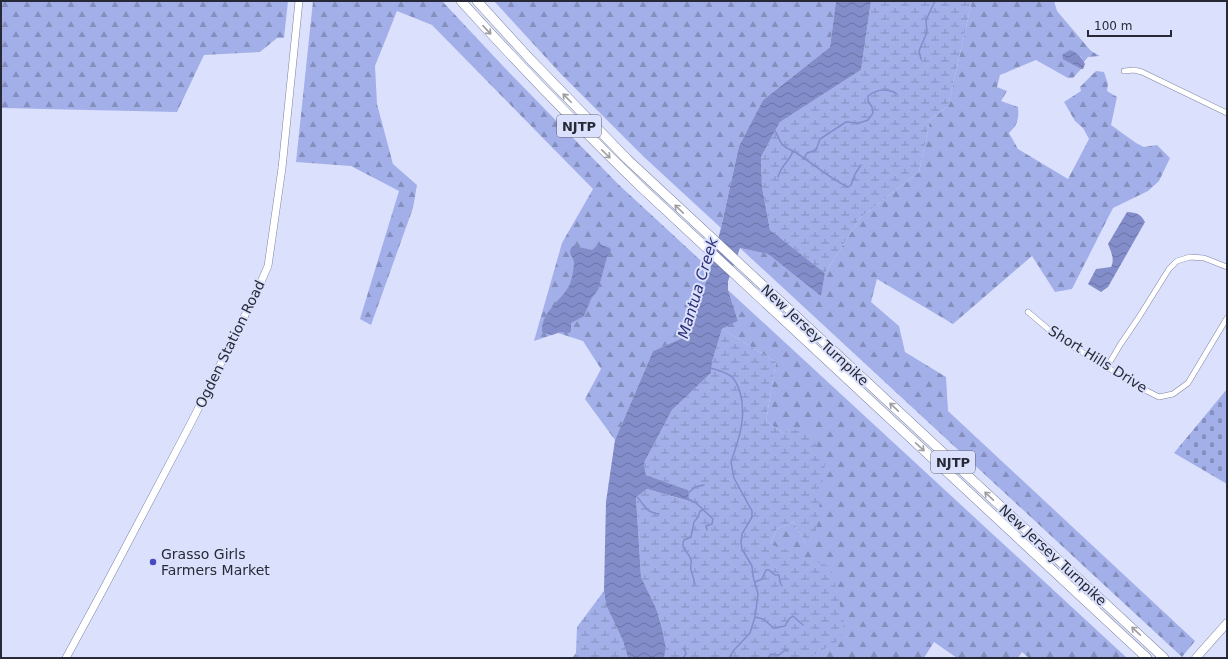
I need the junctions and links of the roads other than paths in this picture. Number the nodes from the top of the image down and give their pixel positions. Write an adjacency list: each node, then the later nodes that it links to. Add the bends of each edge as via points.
1 (298, 1): 11 (street, Ogden Station Road, via 283,161 268,266 192,421)
2 (461, 1): 12 (highway, New Jersey Turnpike / NJTP, one-way to 12, via 590,138)
3 (476, 1): 13 (highway, New Jersey Turnpike / NJTP, one-way to 3, via 627,159)
4 (1124, 71): 5 (street, via 1142,72)
5 (1227, 113)
6 (1227, 267): 9 (street, via 1204,258 1190,257 1177,261 1169,269)
7 (1028, 312): 9 (street, Short Hills Drive, via 1060,339)
8 (1227, 318): 9 (street, Short Hills Drive, via 1188,383 1173,394 1159,397)
9 (1107, 367)
10 (1227, 623): 14 (main road)
11 (66, 658)
12 (1147, 658)
13 (1164, 658)
14 (1196, 658)

